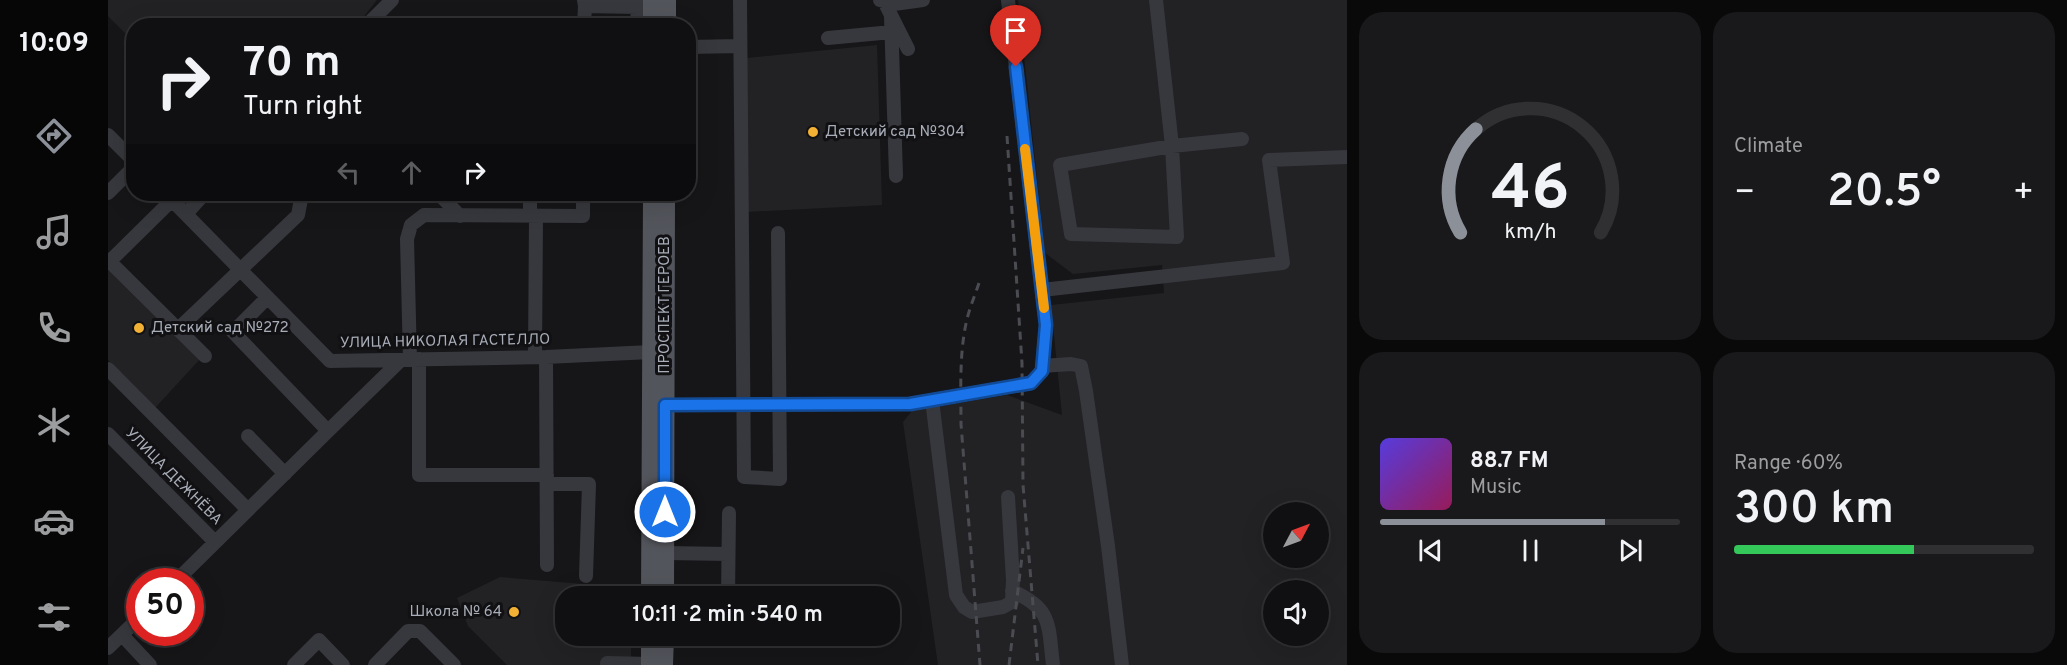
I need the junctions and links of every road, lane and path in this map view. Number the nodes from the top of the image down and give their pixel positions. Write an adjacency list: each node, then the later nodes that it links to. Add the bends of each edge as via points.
1 (393, 0): 10 (street)
2 (740, 0): 15 (street)
3 (923, 0): 6 (street)
4 (1008, 0): 41 (street)
5 (1156, 0): 20 (street)
6 (882, 1): 9 (street)
7 (584, 3): 8 (street)
8 (652, 3): 11 (street); 12 (main road)
9 (891, 16): 13 (street); 17 (street)
10 (374, 18)
11 (642, 18)
12 (662, 18)
13 (892, 32): 14 (street); 24 (street)
14 (828, 38)
15 (740, 46): 16 (street); 52 (street)
16 (696, 47)
17 (908, 49)
18 (108, 135): 21 (street)
19 (1242, 139): 20 (street)
20 (1172, 146): 20 (street, via 1060,165 1071,234 1177,237)
21 (126, 153)
22 (1347, 157): 41 (street, via 1269,160 1283,263)
23 (126, 175): 25 (street)
24 (896, 176)
25 (108, 193)
26 (165, 201): 39 (street)
27 (173, 201): 35 (street, УЛИЦА НИКОЛАЯ ГАСТЕЛЛО)
28 (198, 201): 35 (street)
29 (301, 201): 40 (street, via 298,215)
30 (446, 201): 36 (street)
31 (531, 201): 37 (street)
32 (583, 201): 37 (street, via 583,216)
33 (652, 201): 44 (main road, ПРОСПЕКТ ГЕРОЕВ)
34 (666, 201): 51 (main road, ПРОСПЕКТ ГЕРОЕВ)
35 (186, 214): 40 (street, УЛИЦА НИКОЛАЯ ГАСТЕЛЛО)
36 (460, 216): 37 (street); 47 (street, via 424,215 411,225 406,240)
37 (533, 216): 46 (street)
38 (778, 232): 53 (street)
39 (109, 260): 43 (street)
40 (240, 270): 42 (street, УЛИЦА НИКОЛАЯ ГАСТЕЛЛО); 43 (street)
41 (1042, 290): 48 (street, via 1046,325)
42 (267, 298): 47 (street, УЛИЦА НИКОЛАЯ ГАСТЕЛЛО, via 330,361); 54 (street, via 233,332)
43 (178, 329): 45 (street)
44 (651, 352): 46 (street, УЛИЦА НИКОЛАЯ ГАСТЕЛЛО); 51 (main road, ПРОСПЕКТ ГЕРОЕВ)
45 (205, 356)
46 (540, 357): 47 (street, УЛИЦА НИКОЛАЯ ГАСТЕЛЛО); 58 (street)
47 (410, 360): 54 (street); 58 (street, via 419,475)
48 (1042, 366): 50 (street, via 1031,383); 86 (street, via 1081,366)
49 (108, 369): 60 (street)
50 (932, 400): 53 (street, via 910,404); 71 (street, via 957,595 964,607 976,612 1003,607 1011,602)
51 (658, 405): 52 (street); 63 (main road, ПРОСПЕКТ ГЕРОЕВ); 68 (main road, ПРОСПЕКТ ГЕРОЕВ)
52 (744, 405): 53 (street); 53 (street, via 744,477 780,479)
53 (780, 405)
54 (328, 431): 57 (street)
55 (108, 434): 62 (street, УЛИЦА ДЕЖНЁВА)
56 (248, 436): 57 (street)
57 (285, 474): 60 (street)
58 (547, 480): 65 (street); 67 (street, via 589,484)
59 (1008, 497): 71 (street)
60 (248, 510): 62 (street)
61 (729, 513): 64 (street)
62 (215, 542): 66 (street)
63 (665, 553): 64 (street); 69 (main road, ПРОСПЕКТ ГЕРОЕВ)
64 (728, 554): 70 (street)
65 (547, 565)
66 (189, 568)
67 (586, 576)
68 (650, 586)
69 (665, 586)
70 (728, 586)
71 (1012, 591): 85 (street, via 1044,612)
72 (126, 631): 73 (street)
73 (122, 635): 76 (street); 78 (street)
74 (650, 646): 83 (main road)
75 (665, 646): 84 (main road)
76 (108, 648)
77 (607, 663): 83 (street)
78 (150, 665)
79 (294, 665): 80 (street, via 319,640)
80 (344, 665)
81 (375, 665): 82 (street, via 408,631 420,631)
82 (454, 665)
83 (650, 665)
84 (664, 665)
85 (1053, 665)
86 (1122, 665)

